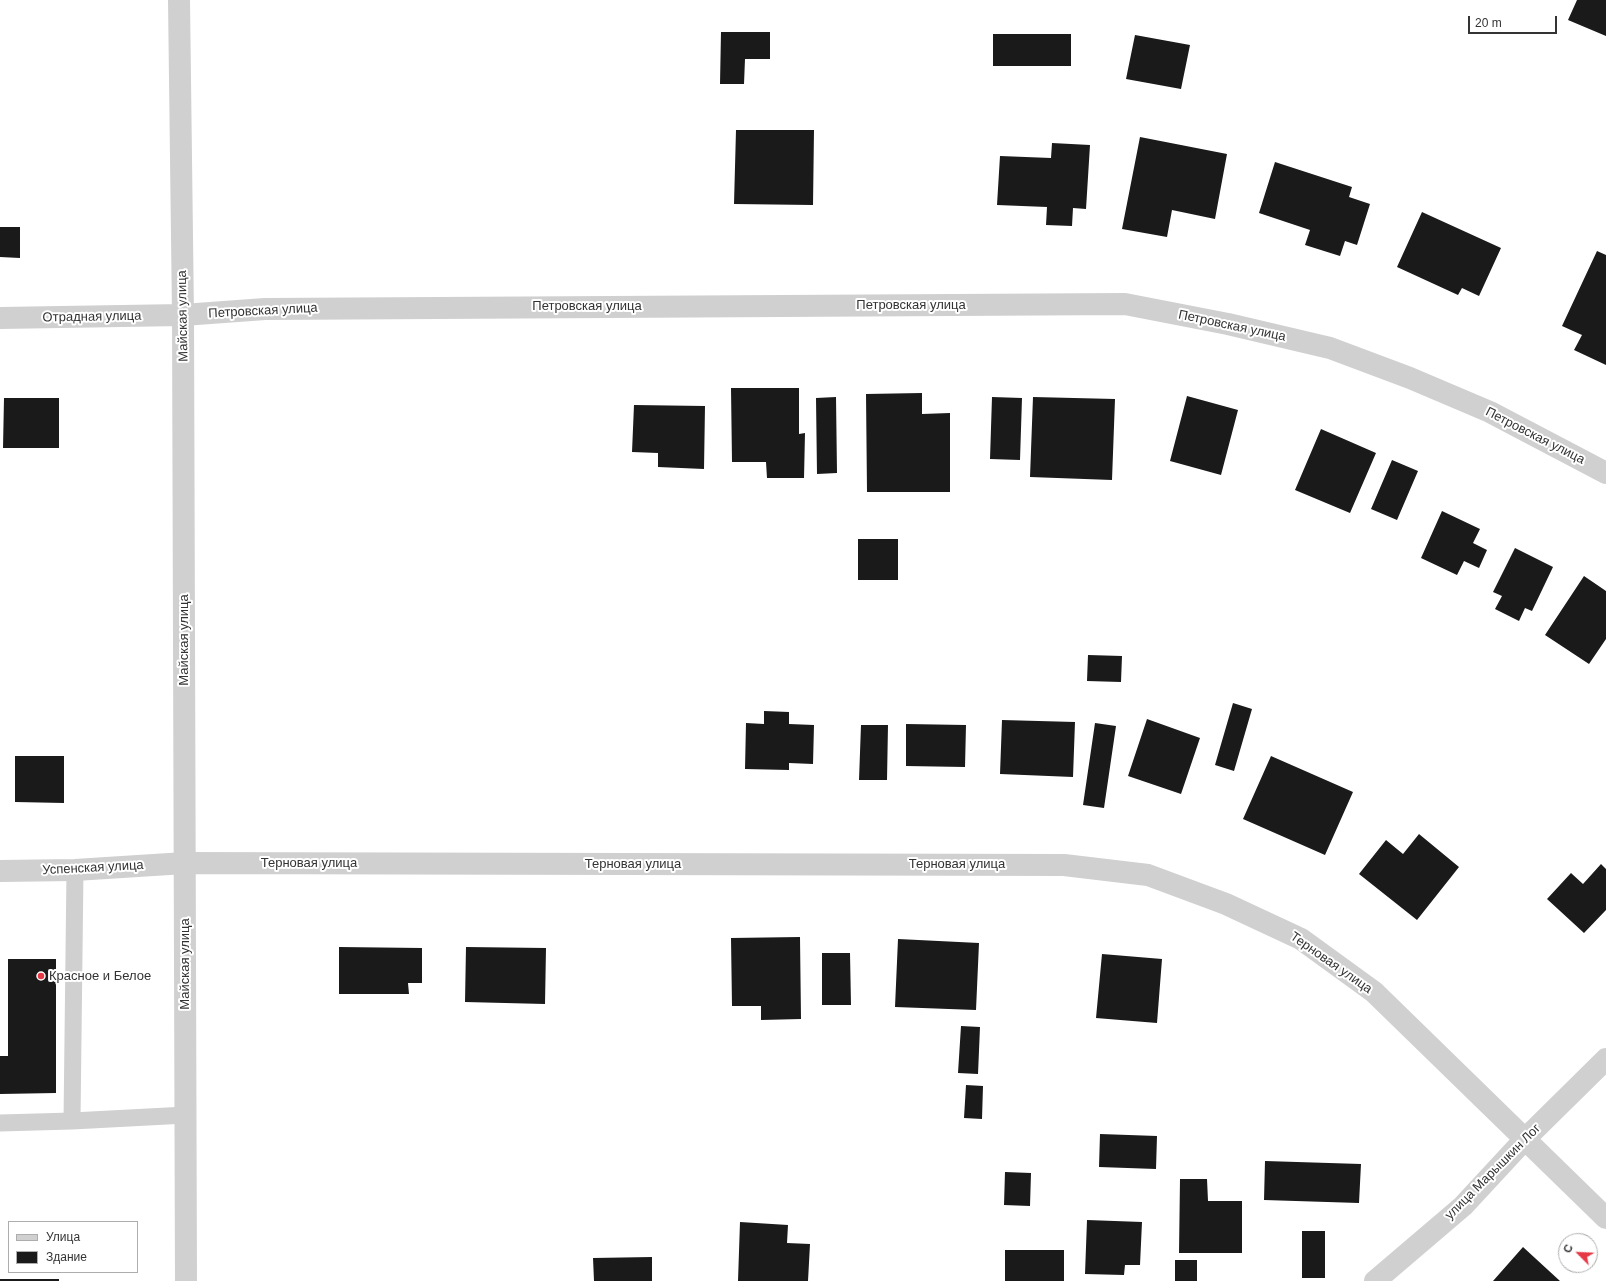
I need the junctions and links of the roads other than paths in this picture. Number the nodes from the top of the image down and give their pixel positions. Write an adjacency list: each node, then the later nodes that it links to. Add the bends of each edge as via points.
1 (179, 0): 2 (street, Майская улица)
2 (183, 315): 3 (street, Отрадная улица); 4 (street, Петровская улица, via 273,309 1125,304 1228,324 1330,348 1490,412); 5 (street, Майская улица)
3 (0, 318)
4 (1606, 473)
5 (185, 863): 7 (street, Успенская улица); 9 (street, Майская улица); 12 (street, Терновая улица, via 1064,864 1148,875 1226,904 1301,938 1374,992)
6 (0, 870): 7 (street, Успенская улица)
7 (75, 870): 10 (lane)
8 (1606, 1059): 12 (street, улица Марышкин Лог)
9 (186, 1115): 10 (lane); 14 (street, Майская улица)
10 (72, 1121): 11 (lane)
11 (0, 1123)
12 (1526, 1138): 13 (street, Терновая улица); 15 (street, улица Марышкин Лог, via 1463,1206)
13 (1606, 1218)
14 (186, 1281)
15 (1375, 1281)

